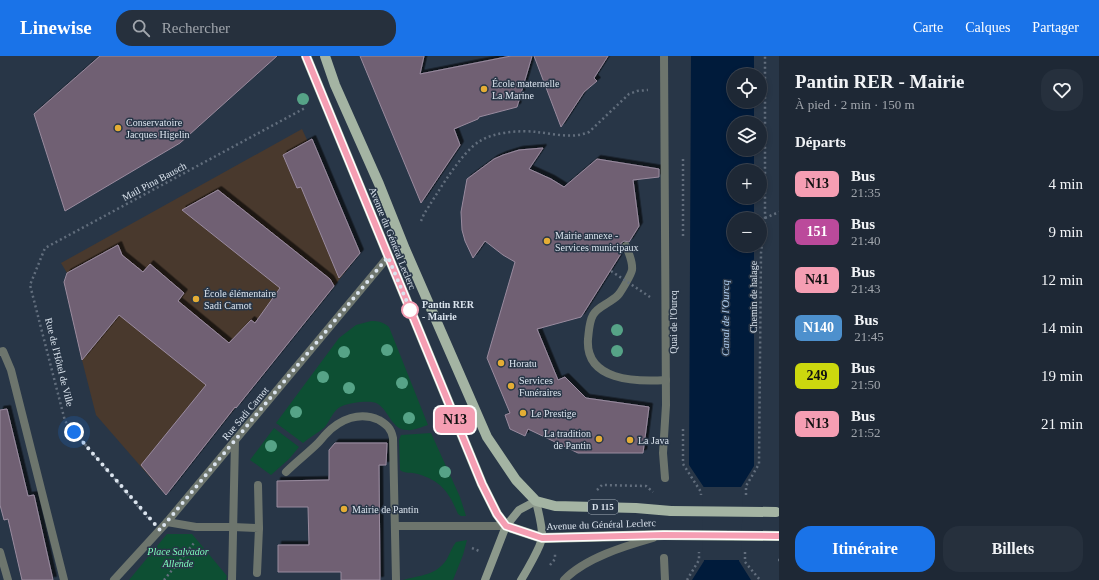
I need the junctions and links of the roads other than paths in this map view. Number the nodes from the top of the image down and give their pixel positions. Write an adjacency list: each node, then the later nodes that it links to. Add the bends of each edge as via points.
1 (306, 56): 5 (main road, Avenue du Général Leclerc)
2 (325, 56): 12 (main road, Avenue du Général Leclerc, via 335,85 487,437 516,480)
3 (664, 56): 7 (street, Quai de l'Ourcq)
4 (626, 246): 7 (street, via 632,270 618,295 598,308 593,315 589,326 589,354 600,370 619,378)
5 (388, 257): 8 (street, Rue Sadi Carnot); 16 (main road, Avenue du Général Leclerc, via 482,484)
6 (0, 352): 26 (street, via 3,351 10,370)
7 (666, 380): 10 (street, Quai de l'Ourcq)
8 (235, 440): 14 (street, Rue Sadi Carnot); 17 (street)
9 (286, 472): 15 (street, via 339,423 360,415 380,421 389,426 393,438)
10 (665, 478)
11 (258, 486): 18 (street)
12 (536, 501): 13 (main road, Avenue du Général Leclerc / D 115, bridge, via 555,506); 16 (main road, via 519,510); 21 (main road)
13 (778, 512)
14 (166, 522): 17 (street, via 196,527); 27 (street, Rue Sadi Carnot)
15 (395, 526): 16 (street); 29 (street)
16 (506, 526): 21 (main road, Avenue du Général Leclerc); 30 (main road)
17 (233, 527): 18 (street); 28 (street)
18 (259, 528): 24 (street)
19 (664, 535): 20 (main road, Avenue du Général Leclerc, bridge); 21 (main road, Avenue du Général Leclerc); 32 (street, via 598,558)
20 (778, 536)
21 (542, 538): 31 (main road)
22 (0, 552): 25 (street)
23 (664, 558): 33 (street)
24 (257, 573)
25 (8, 580)
26 (64, 580)
27 (114, 580)
28 (232, 580)
29 (396, 580)
30 (485, 580)
31 (521, 580)
32 (564, 580)
33 (665, 580)

